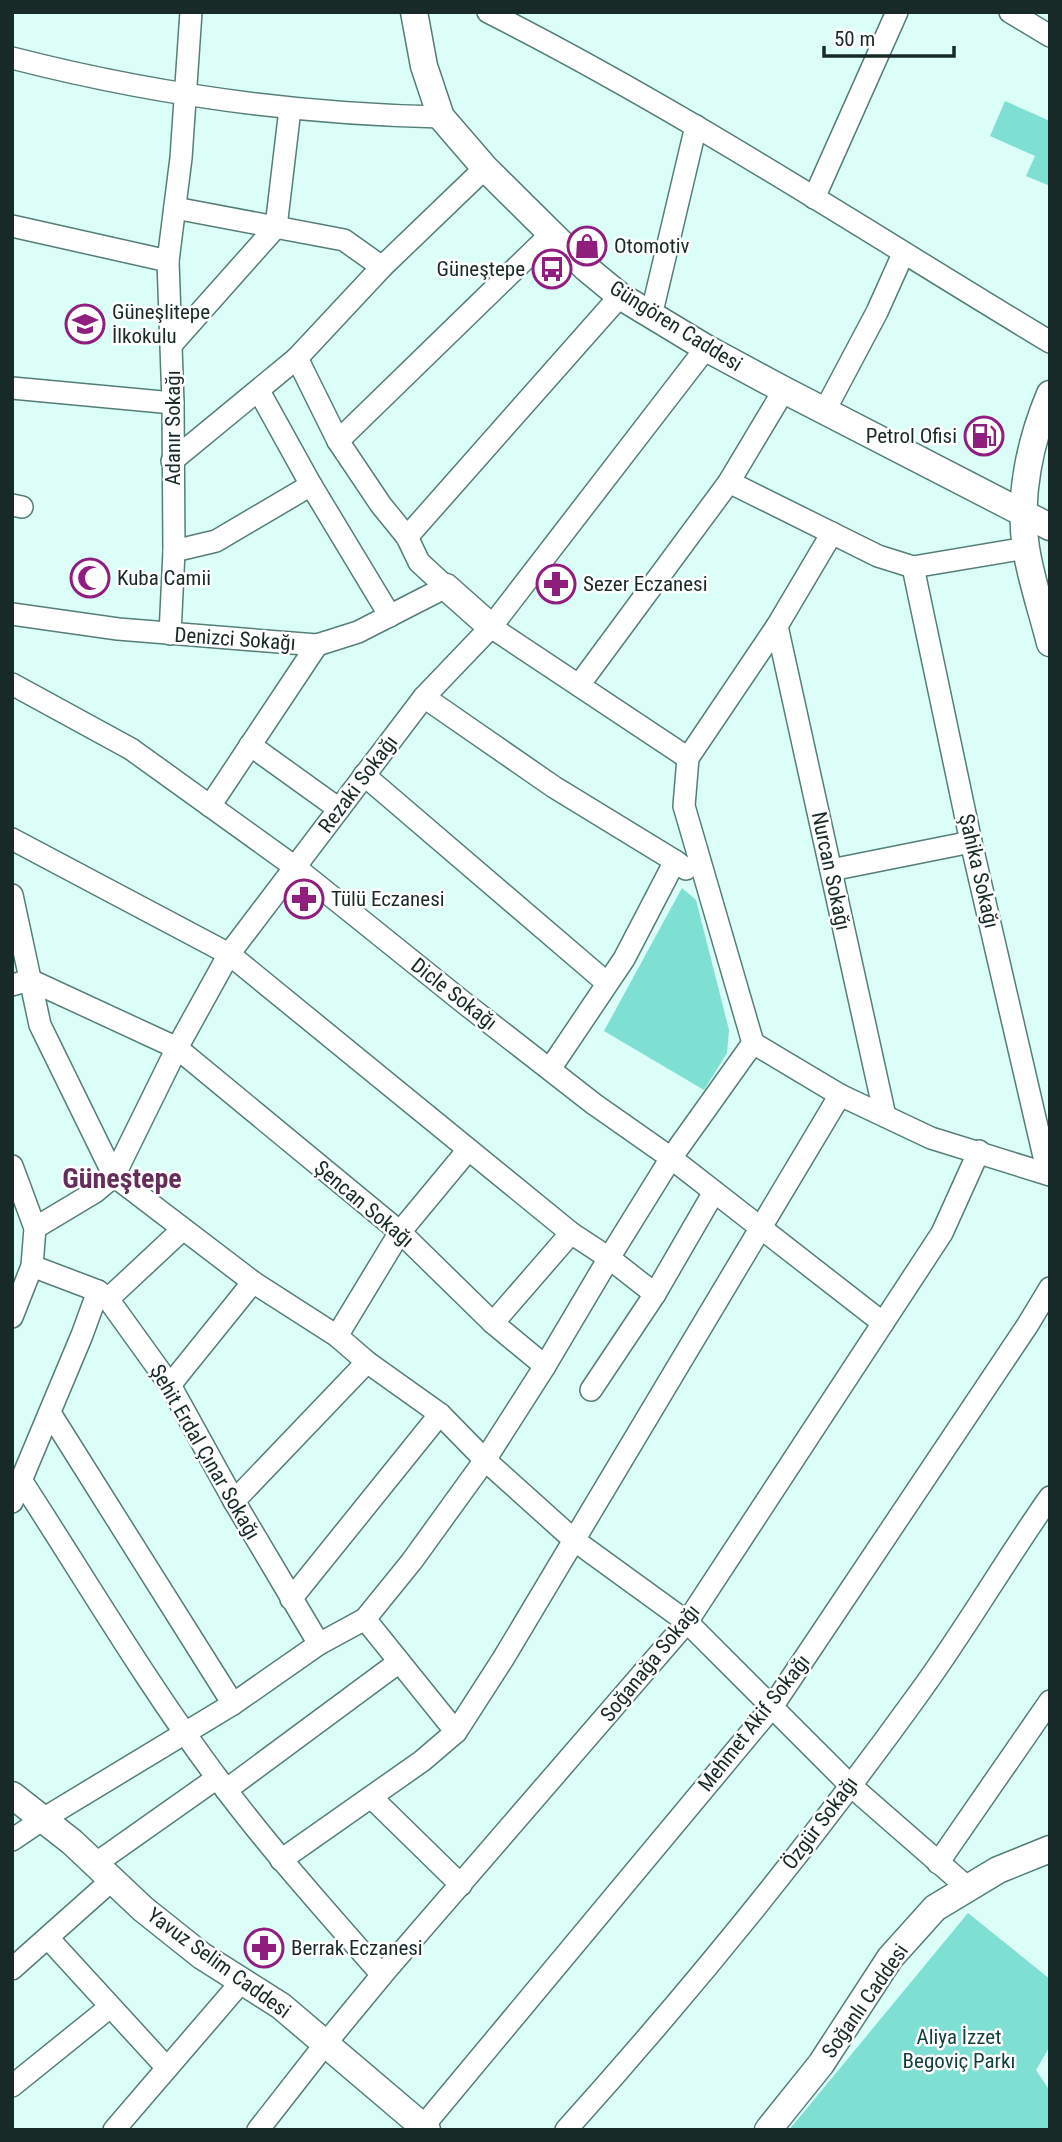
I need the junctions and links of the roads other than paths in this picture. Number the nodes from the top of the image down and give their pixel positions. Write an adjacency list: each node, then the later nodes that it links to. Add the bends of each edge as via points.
1 (191, 12): 8 (street, Adanır Sokağı)
2 (414, 12): 10 (street, Güngören Caddesi, via 424,66)
3 (488, 12): 11 (street)
4 (897, 12): 13 (street)
5 (1010, 12): 6 (street)
6 (1050, 36)
7 (12, 58): 8 (street)
8 (185, 92): 9 (street); 14 (street, Adanır Sokağı)
9 (290, 109): 10 (street); 16 (street)
10 (441, 117): 12 (street, Güngören Caddesi)
11 (696, 126): 13 (street); 22 (street)
12 (482, 172): 17 (street, Güngören Caddesi); 20 (street)
13 (814, 198): 18 (street)
14 (175, 208): 16 (street); 19 (street, Adanır Sokağı)
15 (12, 226): 19 (street)
16 (276, 227): 20 (street, via 344,240); 24 (street)
17 (546, 239): 21 (street, Güngören Caddesi, via 586,268); 33 (street)
18 (903, 254): 23 (street); 32 (street)
19 (168, 261): 24 (street, Adanır Sokağı)
20 (382, 267): 26 (street)
21 (616, 301): 22 (street, Güngören Caddesi); 40 (street)
22 (651, 316): 25 (street, Güngören Caddesi)
23 (1050, 342)
24 (172, 344): 31 (street, Adanır Sokağı)
25 (706, 348): 28 (street, Güngören Caddesi); 47 (street, Rezaki Sokağı)
26 (297, 358): 29 (street); 33 (street)
27 (12, 388): 31 (street)
28 (784, 390): 32 (street, Güngören Caddesi); 35 (street)
29 (259, 391): 34 (street); 36 (street)
30 (1050, 394): 37 (street, via 1030,452)
31 (173, 403): 34 (street, Adanır Sokağı)
32 (824, 412): 37 (street, Güngören Caddesi)
33 (338, 442): 40 (street)
34 (172, 461): 42 (street, Adanır Sokağı)
35 (729, 482): 39 (street); 53 (street)
36 (312, 485): 42 (street, via 216,541); 46 (street)
37 (1023, 515): 38 (street, Güngören Caddesi); 41 (street)
38 (1050, 527)
39 (832, 533): 43 (street); 48 (street)
40 (407, 537): 44 (street, via 419,562)
41 (1026, 548): 43 (street); 50 (street)
42 (174, 551): 49 (street, Adanır Sokağı)
43 (913, 567): 61 (street, Şahika Sokağı)
44 (446, 587): 46 (street, Denizci Sokağı); 47 (street)
45 (12, 614): 49 (street, Denizci Sokağı)
46 (390, 616): 51 (street, Denizci Sokağı)
47 (491, 626): 53 (street); 54 (street, Rezaki Sokağı)
48 (777, 626): 56 (street); 64 (street, Nurcan Sokağı)
49 (170, 634): 51 (street, Denizci Sokağı)
50 (1050, 643)
51 (317, 645): 55 (street)
52 (12, 684): 58 (street, Dicle Sokağı, via 131,750)
53 (579, 685): 56 (street)
54 (424, 697): 57 (street, Rezaki Sokağı); 62 (street, via 554,787)
55 (250, 745): 58 (street); 59 (street)
56 (688, 758): 65 (street, via 684,806)
57 (364, 775): 59 (street, Rezaki Sokağı); 69 (street)
58 (210, 806): 63 (street, Dicle Sokağı)
59 (339, 809): 63 (street, Rezaki Sokağı)
60 (12, 839): 67 (street)
61 (971, 842): 64 (street); 80 (street, Şahika Sokağı)
62 (675, 861): 65 (street); 69 (street)
63 (295, 867): 67 (street, Rezaki Sokağı); 72 (street, Dicle Sokağı)
64 (831, 870): 74 (street, Nurcan Sokağı)
65 (705, 882): 70 (street)
66 (12, 895): 68 (street)
67 (229, 954): 71 (street, Rezaki Sokağı); 75 (street)
68 (21, 983): 71 (street, Şencan Sokağı); 79 (street)
69 (607, 983): 72 (street)
70 (753, 1043): 73 (street); 77 (street)
71 (177, 1048): 79 (street, Rezaki Sokağı); 85 (street, Şencan Sokağı)
72 (550, 1069): 77 (street, Dicle Sokağı)
73 (840, 1095): 74 (street); 82 (street)
74 (885, 1116): 76 (street, via 931,1138)
75 (468, 1150): 85 (street); 86 (street)
76 (979, 1152): 80 (street); 95 (street, Soğanağa Sokağı, via 942,1233)
77 (671, 1158): 81 (street, Dicle Sokağı); 87 (street)
78 (12, 1166): 83 (street)
79 (114, 1175): 83 (street, Rezaki Sokağı); 84 (street)
80 (1049, 1175)
81 (714, 1192): 82 (street, Dicle Sokağı); 91 (street)
82 (760, 1227): 95 (street, Dicle Sokağı); 108 (street)
83 (35, 1228): 88 (street)
84 (183, 1228): 89 (street); 92 (street)
85 (400, 1232): 94 (street, Şencan Sokağı); 96 (street)
86 (571, 1233): 87 (street); 94 (street)
87 (609, 1258): 91 (street); 98 (street)
88 (32, 1266): 92 (street); 93 (street)
89 (253, 1282): 96 (street); 99 (street)
90 (1050, 1287): 116 (street, Mehmet Akif Sokağı)
91 (655, 1294): 100 (street)
92 (103, 1295): 99 (street, Şehit Erdal Çınar Sokağı); 101 (street)
93 (12, 1317)
94 (493, 1323): 98 (street, Şencan Sokağı)
95 (883, 1323): 111 (street, Soğanağa Sokağı)
96 (337, 1336): 97 (street)
97 (368, 1362): 102 (street); 106 (street)
98 (545, 1366): 103 (street)
99 (170, 1385): 106 (street, Şehit Erdal Çınar Sokağı)
100 (591, 1390)
101 (50, 1413): 104 (street); 115 (street)
102 (440, 1414): 103 (street); 109 (street)
103 (485, 1460): 108 (street); 110 (street)
104 (21, 1480): 107 (street); 118 (street)
105 (1050, 1497): 120 (street, Özgür Sokağı, via 918,1695)
106 (234, 1501): 109 (street, Şehit Erdal Çınar Sokağı)
107 (12, 1502)
108 (574, 1540): 111 (street); 117 (street)
109 (291, 1599): 112 (street, Şehit Erdal Çınar Sokağı)
110 (365, 1619): 112 (street); 113 (street)
111 (687, 1622): 116 (street); 129 (street, Soğanağa Sokağı)
112 (319, 1644): 115 (street)
113 (399, 1662): 117 (street); 119 (street)
114 (1050, 1701): 127 (street)
115 (233, 1704): 118 (street)
116 (772, 1707): 120 (street); 139 (street, Mehmet Akif Sokağı)
117 (456, 1732): 122 (street)
118 (185, 1734): 119 (street); 123 (street)
119 (222, 1784): 126 (street); 128 (street)
120 (850, 1785): 127 (street); 142 (street, Özgür Sokağı, via 668,2014)
121 (12, 1795): 123 (street, Yavuz Selim Caddesi)
122 (371, 1797): 126 (street); 129 (street)
123 (43, 1819): 124 (street); 128 (street, Yavuz Selim Caddesi)
124 (12, 1840)
125 (1050, 1849): 130 (street, Soğanlı Caddesi)
126 (281, 1860): 133 (street)
127 (938, 1863): 130 (street)
128 (104, 1872): 131 (street); 134 (street, Yavuz Selim Caddesi, via 202,1956)
129 (461, 1885): 133 (street, Soğanağa Sokağı)
130 (968, 1888): 143 (street, Soğanlı Caddesi, via 935,1908 890,1958 821,2064)
131 (48, 1938): 132 (street); 135 (street)
132 (12, 1969)
133 (382, 1975): 136 (street, Soğanağa Sokağı)
134 (242, 1981): 136 (street, Yavuz Selim Caddesi); 137 (street)
135 (110, 2007): 137 (street); 138 (street)
136 (326, 2043): 139 (street, Yavuz Selim Caddesi); 141 (street, Soğanağa Sokağı)
137 (167, 2067): 140 (street)
138 (12, 2086)
139 (423, 2129)
140 (114, 2130)
141 (258, 2130)
142 (566, 2130)
143 (768, 2130)

